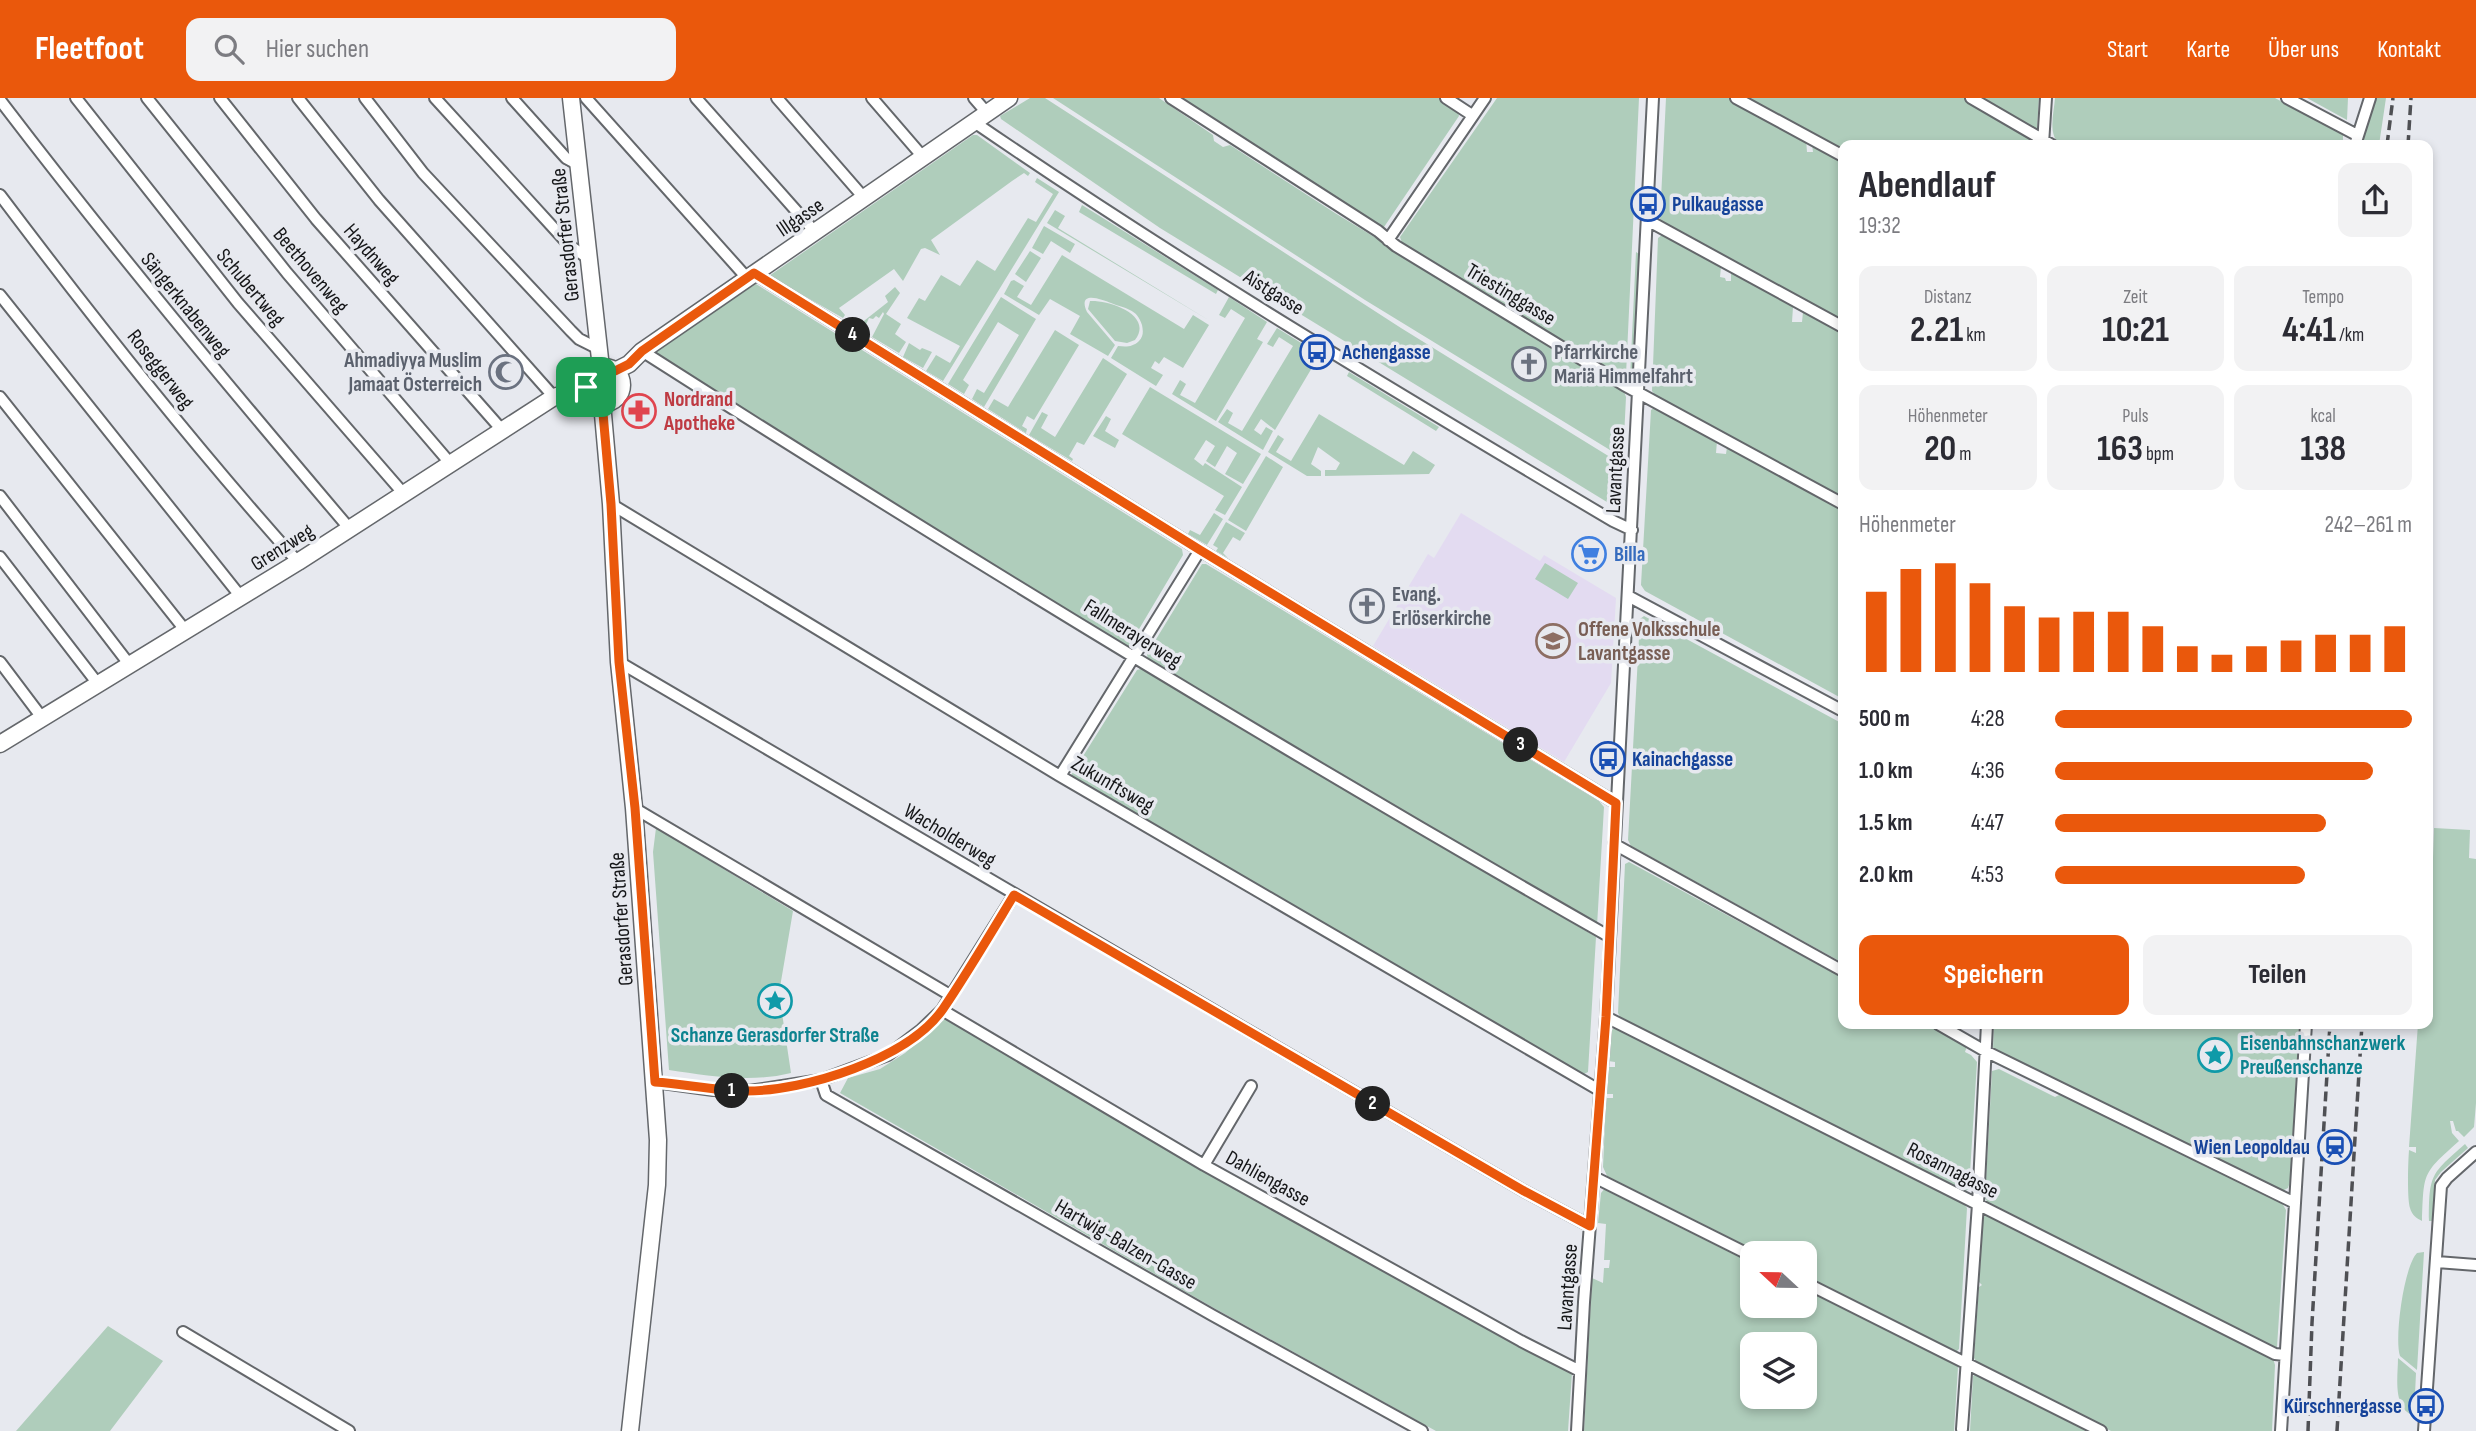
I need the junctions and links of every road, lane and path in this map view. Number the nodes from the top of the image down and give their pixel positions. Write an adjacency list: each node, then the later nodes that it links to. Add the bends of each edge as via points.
1 (76, 98): 52 (street, Schubertweg, via 238,303)
2 (147, 98): 51 (street, Beethovenweg, via 287,273)
3 (220, 98): 50 (street, Haydnweg, via 316,219)
4 (298, 98): 48 (street, via 379,200)
5 (365, 98): 42 (street, via 423,173 579,339)
6 (435, 98): 38 (street, via 570,246)
7 (512, 98): 32 (street, via 566,158)
8 (571, 98): 32 (main road, Gerasdorfer Straße)
9 (586, 98): 39 (street)
10 (696, 98): 36 (street)
11 (777, 98): 34 (street)
12 (872, 98): 31 (street)
13 (974, 98): 26 (street, Aistgasse)
14 (1009, 98): 26 (main road, Illgasse)
15 (1171, 98): 37 (street, Triestinggasse)
16 (1446, 98): 25 (street)
17 (1485, 98): 25 (street)
18 (1654, 98): 35 (street, Lavantgasse)
19 (1736, 98): 30 (street)
20 (1971, 98): 27 (street)
21 (2046, 98): 28 (street)
22 (2287, 98): 29 (street)
23 (2370, 98): 29 (street)
24 (0, 100): 56 (street, Sängerknabenweg, via 205,359)
25 (1472, 115): 37 (street)
26 (980, 117): 31 (main road, Illgasse); 57 (street, Aistgasse, via 1051,174 1350,362)
27 (2039, 140)
28 (2046, 140)
29 (2356, 140)
30 (1838, 153)
31 (923, 157): 34 (main road, Illgasse)
32 (579, 165): 38 (main road, Gerasdorfer Straße)
33 (0, 195): 60 (street, Roseggerweg, via 181,427)
34 (865, 199): 36 (main road, Illgasse)
35 (1647, 220): 41 (street); 46 (street, Lavantgasse)
36 (815, 232): 39 (main road, Illgasse)
37 (1388, 240): 46 (street, Triestinggasse)
38 (588, 258): 42 (main road, Gerasdorfer Straße)
39 (751, 275): 43 (main road, Illgasse); 58 (street)
40 (0, 295): 62 (street)
41 (1838, 324)
42 (599, 349): 44 (main road, Gerasdorfer Straße)
43 (642, 351): 44 (main road, Illgasse, via 629,364); 64 (street, Fallmerayerweg)
44 (608, 369): 45 (main road, via 589,374); 49 (main road, Gerasdorfer Straße, via 621,380 620,392 613,400)
45 (586, 387): 48 (main road, Grenzweg); 49 (main road, via 593,399)
46 (1639, 393): 54 (street, Triestinggasse); 57 (street, Lavantgasse)
47 (0, 397): 63 (street)
48 (554, 397): 50 (main road, Grenzweg)
49 (602, 402): 55 (main road, Gerasdorfer Straße)
50 (502, 430): 51 (main road, Grenzweg)
51 (450, 463): 52 (main road, Grenzweg)
52 (403, 493): 56 (main road, Grenzweg)
53 (0, 496): 67 (street)
54 (1838, 501)
55 (611, 504): 66 (main road, Gerasdorfer Straße); 72 (street, Zukunftsweg)
56 (349, 528): 60 (main road, Grenzweg)
57 (1632, 530): 61 (street, Lavantgasse)
58 (1200, 550): 64 (street); 73 (street)
59 (0, 557): 68 (street)
60 (298, 562): 62 (main road, Grenzweg)
61 (1628, 596): 69 (street); 73 (street, Lavantgasse)
62 (241, 597): 63 (main road, Grenzweg)
63 (185, 630): 67 (main road, Grenzweg)
64 (1133, 656): 72 (street); 77 (street, Fallmerayerweg, via 1375,803)
65 (0, 662): 70 (street)
66 (619, 662): 74 (main road, Gerasdorfer Straße); 76 (street, Wacholderweg)
67 (129, 664): 68 (main road, Grenzweg)
68 (97, 684): 70 (main road, Grenzweg)
69 (1838, 708)
70 (43, 719): 71 (main road, Grenzweg)
71 (0, 744)
72 (1060, 776): 89 (street, Zukunftsweg)
73 (1616, 803): 75 (street, Lavantgasse)
74 (635, 808): 79 (street); 87 (main road, Gerasdorfer Straße)
75 (1614, 844): 77 (street, Lavantgasse); 78 (street)
76 (1014, 895): 79 (street); 95 (street, Wacholderweg)
77 (1609, 937): 81 (street, Lavantgasse)
78 (1838, 968)
79 (950, 995): 80 (street)
80 (942, 1010): 86 (street, via 888,1055); 91 (street, Dahliengasse)
81 (1606, 1017): 89 (street, Lavantgasse); 94 (street, Rosannagasse)
82 (1947, 1029): 85 (street)
83 (1986, 1029): 85 (street)
84 (2306, 1029): 93 (street)
85 (1985, 1051): 93 (street); 94 (street)
86 (821, 1080): 87 (street, via 749,1091); 107 (street, Hartwig-Balzen-Gasse, via 826,1095)
87 (655, 1082): 106 (main road, Gerasdorfer Straße, via 657,1185)
88 (1251, 1086): 91 (street)
89 (1599, 1090): 92 (street, Lavantgasse)
90 (2476, 1153): 97 (street, via 2441,1186)
91 (1204, 1165): 103 (street, Dahliengasse)
92 (1594, 1177): 95 (street, Lavantgasse); 96 (street)
93 (2295, 1203): 101 (street)
94 (1978, 1204): 101 (street, Rosannagasse, via 2275,1354); 102 (street)
95 (1590, 1226): 103 (street, Lavantgasse)
96 (1740, 1250)
97 (2437, 1262): 98 (street); 111 (street)
98 (2476, 1265)
99 (1817, 1288): 102 (street)
100 (183, 1332): 105 (street)
101 (2285, 1355): 110 (street)
102 (1966, 1363): 104 (street); 109 (street)
103 (1580, 1371): 108 (street, Lavantgasse)
104 (1962, 1429)
105 (349, 1431)
106 (630, 1431)
107 (1422, 1431)
108 (1577, 1431)
109 (2101, 1431)
110 (2280, 1431)
111 (2424, 1431)

